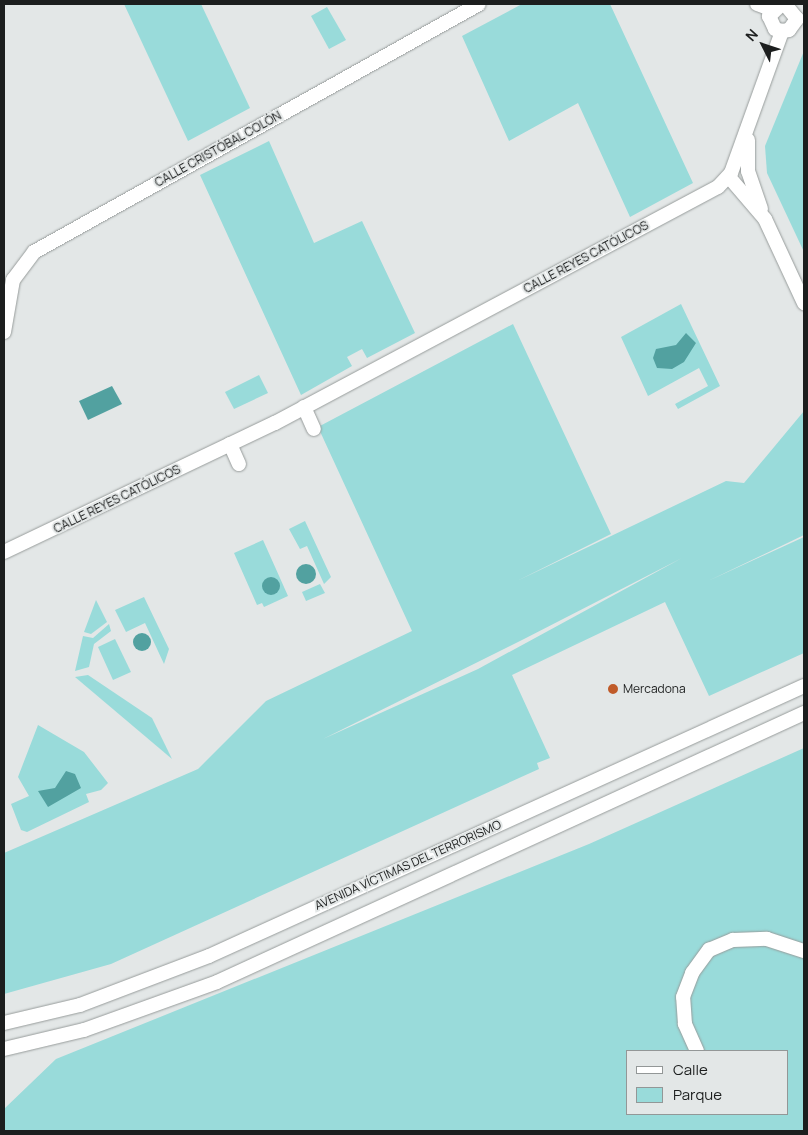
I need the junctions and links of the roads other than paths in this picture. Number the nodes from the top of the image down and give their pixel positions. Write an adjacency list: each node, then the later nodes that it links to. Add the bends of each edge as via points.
1 (479, 4): 11 (street, CALLE CRISTÓBAL COLÓN, via 34,252)
2 (757, 4): 3 (street)
3 (788, 7): 4 (street, via 794,25); 4 (street, via 770,23)
4 (782, 31): 5 (street)
5 (748, 130): 6 (street); 7 (street)
6 (730, 175): 7 (street); 8 (street, CALLE REYES CATÓLICOS); 9 (street)
7 (752, 187): 10 (street)
8 (700, 196): 9 (street, via 730,193); 14 (street, CALLE REYES CATÓLICOS)
9 (749, 201): 10 (street)
10 (765, 219): 12 (street)
11 (8, 288): 13 (street, CALLE CRISTÓBAL COLÓN)
12 (804, 303)
13 (4, 332)
14 (304, 407): 15 (street); 16 (street, CALLE REYES CATÓLICOS)
15 (314, 428)
16 (230, 444): 17 (street); 18 (street, CALLE REYES CATÓLICOS)
17 (239, 464)
18 (4, 552)
19 (804, 686): 22 (street, AVENIDA VÍCTIMAS DEL TERRORISMO, via 208,956 80,1005)
20 (804, 713): 23 (street, AVENIDA VÍCTIMAS DEL TERRORISMO, via 217,982 84,1030)
21 (804, 950): 24 (street, via 767,939 733,940 709,950 692,973 683,996 685,1024)
22 (4, 1023)
23 (4, 1049)
24 (697, 1050)

